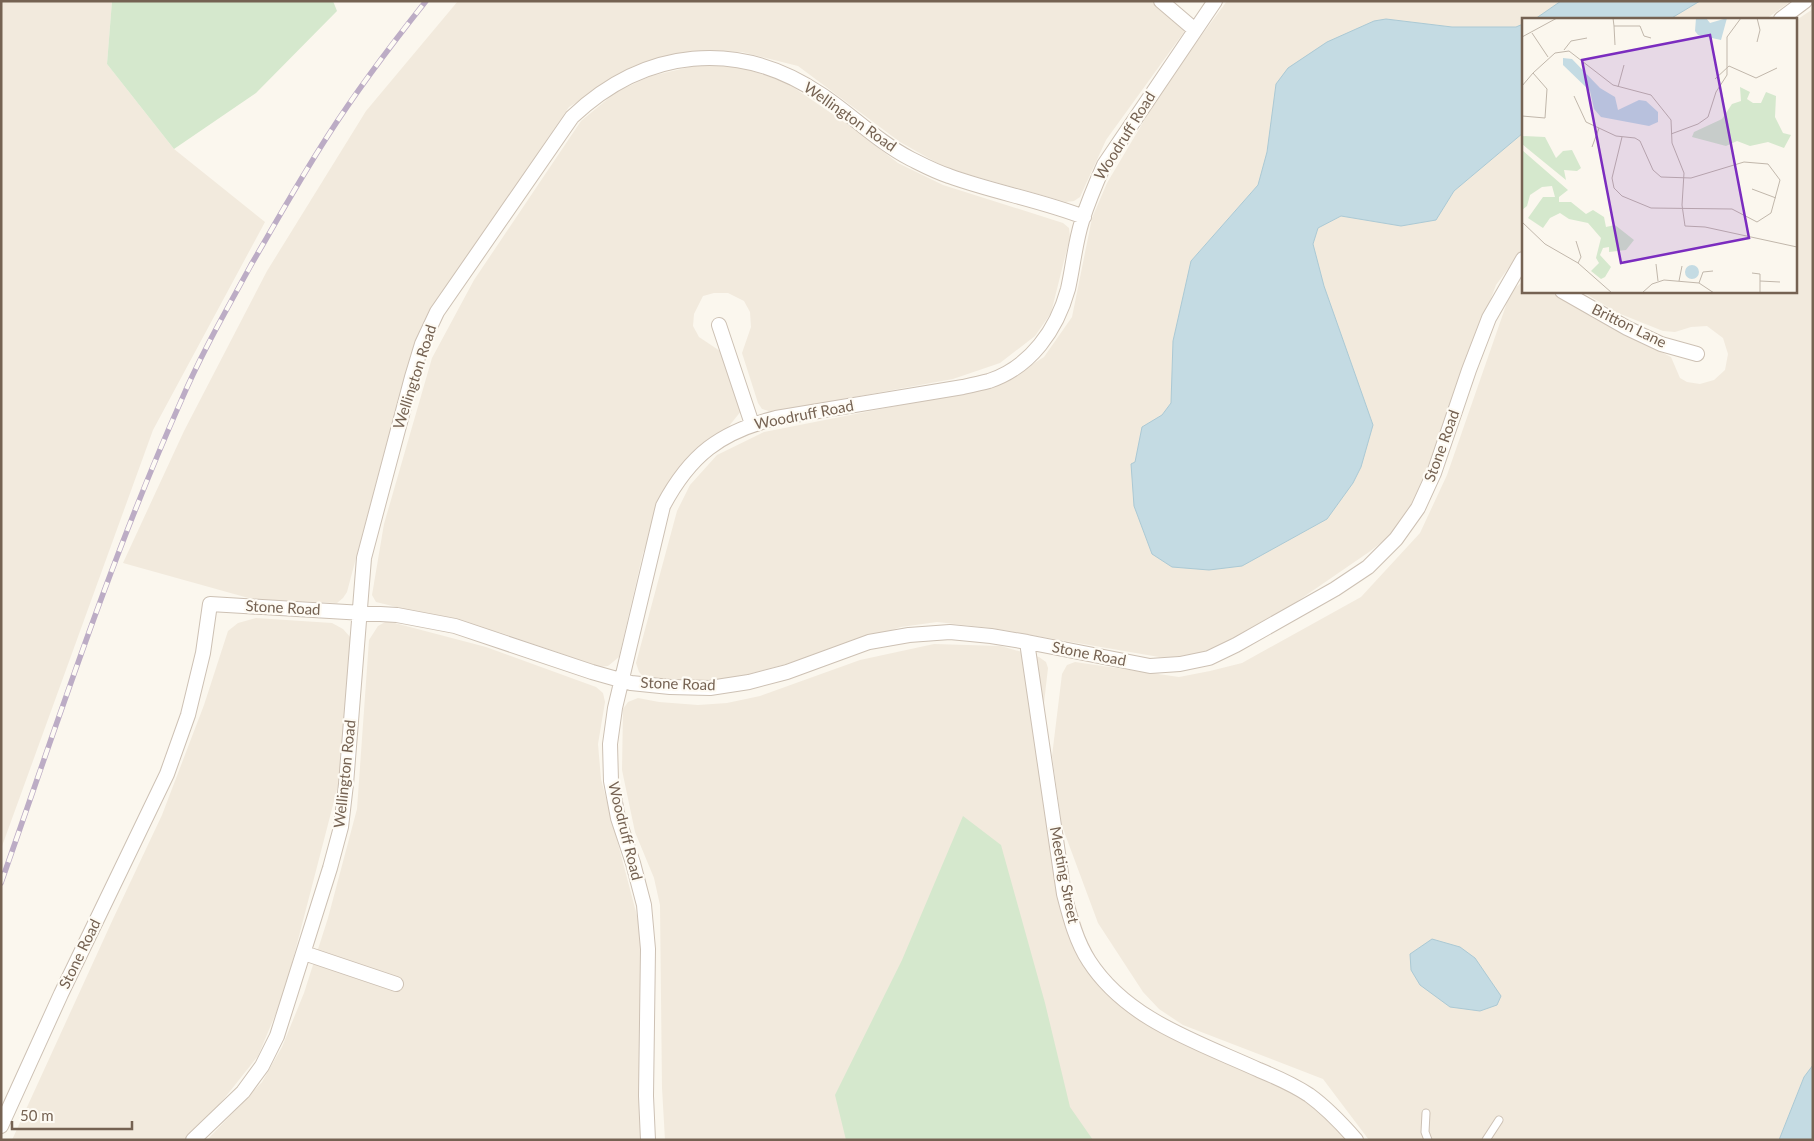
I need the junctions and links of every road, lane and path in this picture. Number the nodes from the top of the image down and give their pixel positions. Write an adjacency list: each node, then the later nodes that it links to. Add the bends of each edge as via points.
1 (1161, 1): 5 (street)
2 (1215, 1): 5 (street, Woodruff Road)
3 (1805, 1): 4 (street)
4 (1782, 18)
5 (1195, 30): 6 (street, Woodruff Road, via 1104,165)
6 (1084, 217): 11 (street, Woodruff Road, via 1068,289 1054,326 1037,349 1016,368 990,380 963,387); 12 (street, Wellington Road, via 948,176 909,158 822,95 771,69 744,61 715,58 658,64 630,76 572,117 437,312 422,344 367,541)
7 (1521, 264): 13 (street, Stone Road, via 1489,318 1418,508 1396,539 1368,568 1209,658 1150,666)
8 (1564, 292): 10 (street, Britton Lane, via 1661,344)
9 (719, 325): 11 (street)
10 (1698, 354)
11 (752, 424): 14 (street, Woodruff Road, via 718,441 701,454 673,487 663,506)
12 (360, 613): 14 (street, Stone Road, via 397,615 455,626); 15 (street, Wellington Road, via 341,827); 19 (street, Stone Road, via 210,604 203,653 188,715 167,774)
13 (1027, 642): 14 (street, Stone Road, via 950,632 909,635 869,642 787,672 749,682 702,688); 22 (street, Meeting Street, via 1064,894 1073,928 1089,961 1110,989 1138,1012 1309,1095 1335,1116)
14 (621, 680): 21 (street, Woodruff Road, via 610,744 611,781 618,818 644,905 648,949)
15 (304, 953): 16 (street); 20 (street, Wellington Road, via 277,1036 262,1066 243,1092)
16 (396, 984)
17 (1426, 1113): 23 (lane)
18 (1499, 1120): 24 (lane)
19 (1, 1126)
20 (193, 1140)
21 (648, 1140)
22 (1356, 1140)
23 (1428, 1140)
24 (1486, 1140)

